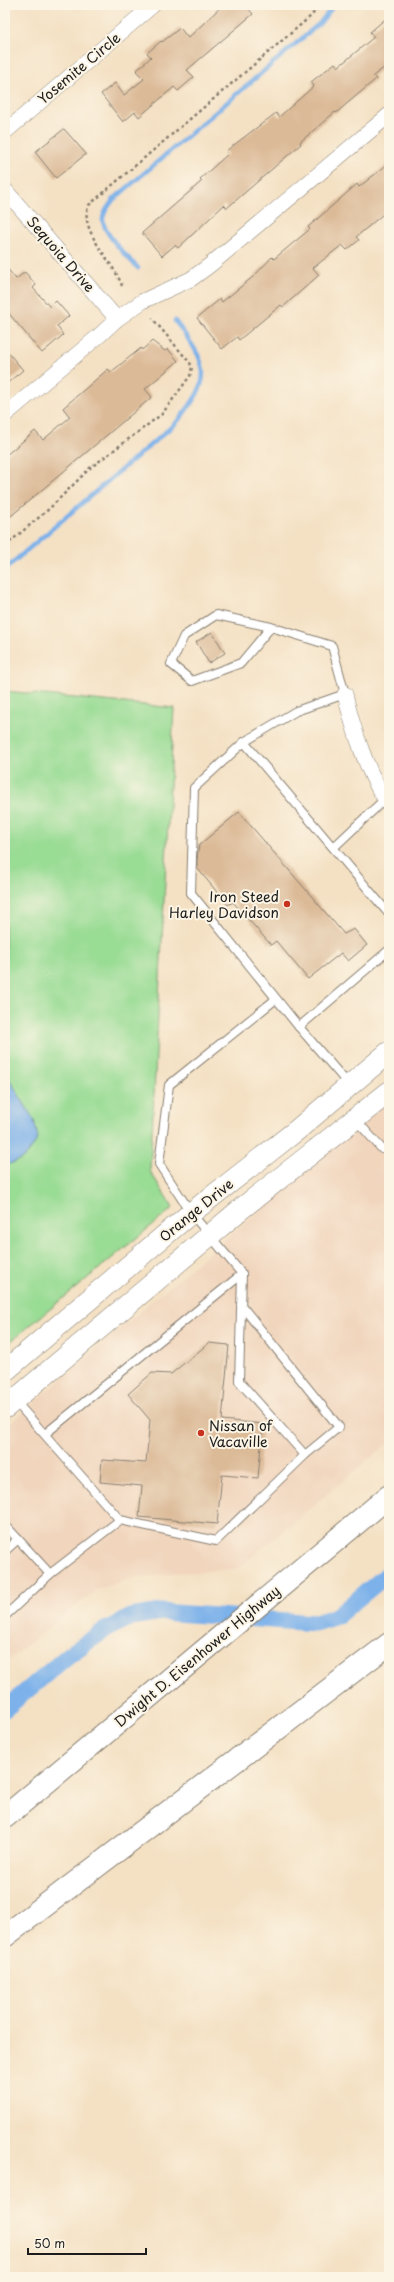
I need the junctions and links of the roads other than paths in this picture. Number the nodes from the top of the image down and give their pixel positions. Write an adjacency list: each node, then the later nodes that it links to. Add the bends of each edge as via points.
1 (153, 5): 3 (street, Yosemite Circle)
2 (389, 115): 5 (street, via 210,265 191,279 143,301)
3 (5, 132)
4 (5, 190): 5 (street, Sequoia Drive)
5 (117, 319): 6 (street)
6 (5, 415)
7 (272, 627): 7 (lane, via 242,663 192,681 171,664 184,636 216,615); 8 (lane, via 332,646)
8 (345, 694): 9 (lane, via 296,711); 10 (street, via 352,726)
9 (244, 742): 11 (lane); 14 (lane, via 194,788 191,893)
10 (387, 802): 11 (lane)
11 (334, 847): 12 (lane)
12 (389, 914)
13 (389, 950): 15 (lane)
14 (276, 999): 15 (lane); 21 (lane, via 169,1085 159,1164)
15 (299, 1027): 17 (lane)
16 (389, 1052): 17 (street, Orange Drive)
17 (349, 1085): 21 (street, Orange Drive, via 297,1130)
18 (389, 1092): 19 (street, Orange Drive)
19 (356, 1120): 20 (lane); 22 (street, Orange Drive)
20 (382, 1149)
21 (191, 1213): 22 (lane); 25 (street, Orange Drive)
22 (210, 1236): 23 (lane); 26 (street, Orange Drive)
23 (242, 1274): 24 (lane); 27 (lane)
24 (241, 1305): 28 (lane, via 239,1381); 28 (lane, via 339,1427)
25 (5, 1371)
26 (10, 1404): 27 (lane)
27 (44, 1434): 30 (lane)
28 (305, 1455): 30 (lane, via 216,1541)
29 (389, 1496): 37 (highway, Dwight D. Eisenhower Highway)
30 (120, 1520): 34 (lane)
31 (5, 1525): 32 (lane)
32 (18, 1539): 33 (lane); 34 (lane)
33 (5, 1551)
34 (50, 1574): 35 (lane)
35 (5, 1616)
36 (389, 1644): 38 (highway)
37 (5, 1817)
38 (5, 1936)

